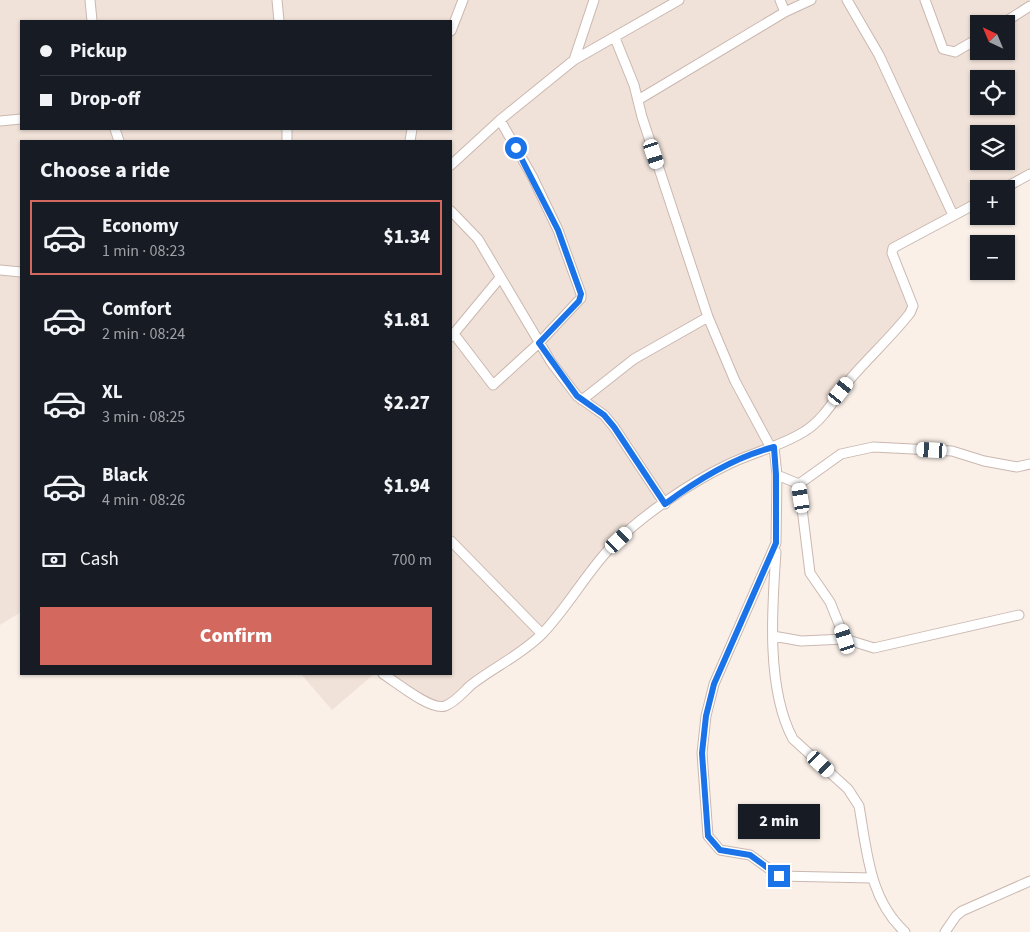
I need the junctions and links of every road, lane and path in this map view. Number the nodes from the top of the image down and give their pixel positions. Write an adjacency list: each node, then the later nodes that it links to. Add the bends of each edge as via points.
1 (90, 0): 13 (street)
2 (277, 0): 14 (street)
3 (463, 0): 15 (street)
4 (594, 0): 18 (street)
5 (679, 0): 16 (street)
6 (780, 0): 11 (street)
7 (811, 0): 11 (street)
8 (847, 0): 28 (street, via 879,55)
9 (925, 0): 17 (street, via 943,49 954,52)
10 (1030, 6): 12 (street)
11 (785, 12): 19 (street)
12 (1015, 16)
13 (92, 20)
14 (279, 20)
15 (452, 28)
16 (615, 38): 18 (street); 19 (street)
17 (970, 43)
18 (574, 60): 21 (street)
19 (638, 100): 32 (street)
20 (20, 119): 22 (street)
21 (500, 120): 23 (street); 34 (street, via 558,230 581,294 579,301)
22 (0, 121)
23 (452, 164)
24 (1030, 174): 25 (street)
25 (1015, 182)
26 (970, 206): 28 (street)
27 (452, 212): 31 (street, via 478,240)
28 (953, 215): 36 (street, via 893,248 892,253 913,306 910,312 818,420 806,431)
29 (0, 270): 30 (street)
30 (20, 272)
31 (500, 279): 33 (street); 34 (street)
32 (708, 317): 35 (street, via 634,359); 36 (street, via 735,381)
33 (453, 336): 34 (street, via 493,385)
34 (539, 343): 35 (street)
35 (582, 400): 40 (street, via 604,415 614,427)
36 (772, 447): 38 (street); 40 (street, via 730,464 689,486)
37 (1030, 464): 39 (street, via 1017,467 972,460 952,451 873,447 841,454)
38 (776, 475): 39 (street); 42 (street)
39 (799, 484): 46 (street, via 810,573 830,602)
40 (665, 504): 44 (street, via 609,549)
41 (452, 542): 44 (street)
42 (776, 543): 45 (street); 48 (street, via 714,684 706,716 702,753 708,836 720,850 750,855 779,876)
43 (1019, 615): 46 (street, via 874,648)
44 (542, 634): 47 (street, via 447,706 438,708 423,701)
45 (773, 636): 46 (street, via 801,641); 48 (street, via 774,669 788,728 794,739 855,798)
46 (845, 639)
47 (385, 675)
48 (872, 878): 50 (street, via 886,910)
49 (1030, 881): 51 (street, via 962,911)
50 (906, 932)
51 (945, 932)

